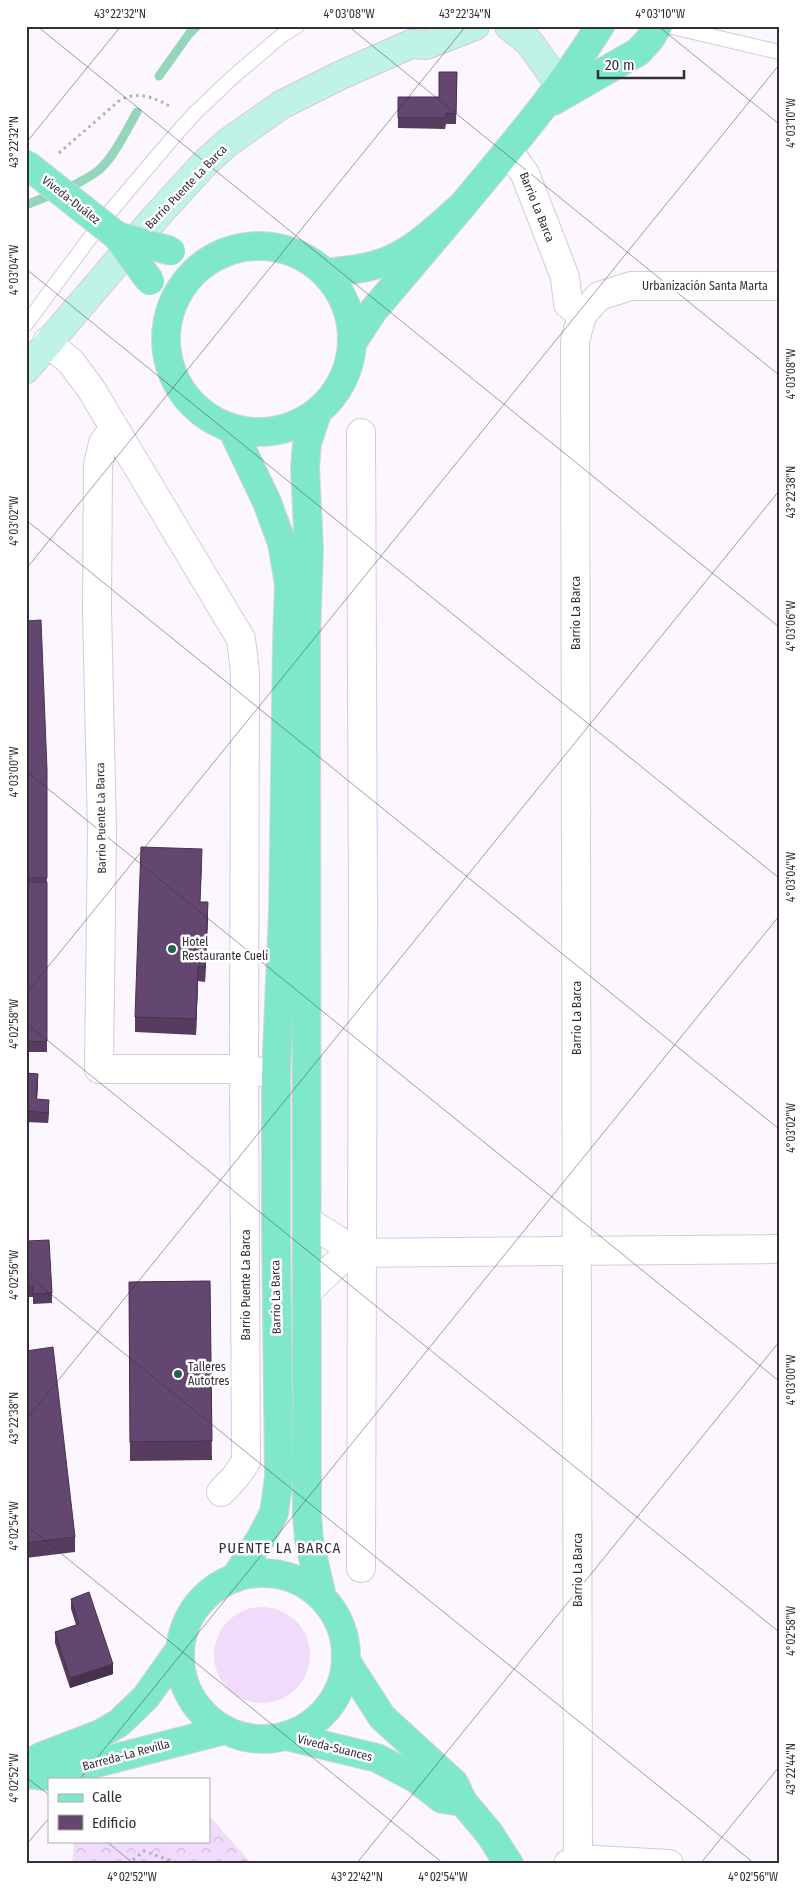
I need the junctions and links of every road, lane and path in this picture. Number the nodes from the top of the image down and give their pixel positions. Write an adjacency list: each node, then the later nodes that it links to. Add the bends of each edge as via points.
1 (297, 26): 12 (lane, via 241,70)
2 (433, 26): 8 (street, Barrio Puente La Barca, via 418,32)
3 (475, 26): 8 (street, Barrio Puente La Barca, via 426,45)
4 (508, 26): 10 (street, via 529,42)
5 (600, 26): 10 (main road)
6 (658, 26): 11 (main road, via 638,52)
7 (668, 26): 9 (lane)
8 (411, 44): 24 (street, Barrio Puente La Barca, via 312,88 228,143 204,164)
9 (779, 52)
10 (560, 85): 11 (main road)
11 (542, 109): 13 (main road)
12 (190, 119): 14 (path, via 168,105 140,94 129,95); 23 (lane, via 104,219)
13 (508, 150): 16 (main road); 22 (street, Barrio La Barca, via 524,174 565,277 568,304)
14 (52, 157)
15 (26, 164): 17 (main road, Viveda-Duález, bridge)
16 (462, 206): 19 (main road, via 420,242 396,257 367,267); 25 (main road, via 385,296)
17 (117, 236): 18 (main road, Viveda-Duález, bridge); 21 (main road, Viveda-Duález, bridge)
18 (209, 261): 19 (main road, via 238,248 270,246 300,255); 21 (main road, via 185,282)
19 (326, 273): 25 (main road, via 344,299)
20 (779, 286): 22 (street, Urbanización Santa Marta, via 631,286 599,296)
21 (171, 309): 29 (main road, via 166,338 170,368 180,388 205,416)
22 (582, 315): 35 (street, Barrio La Barca, via 575,341)
23 (26, 324)
24 (47, 342): 26 (street, Barrio Puente La Barca); 28 (street, Barrio Puente La Barca, via 78,370)
25 (352, 342): 27 (main road, via 350,362 338,390)
26 (26, 368)
27 (317, 413): 29 (main road, via 291,427 262,433); 33 (main road, via 307,443 305,468 309,549 306,637)
28 (114, 428): 31 (street, Barrio Puente La Barca, via 241,639 245,672); 31 (street, Barrio Puente La Barca, via 103,443 98,465 97,609 102,830 99,1069)
29 (232, 429): 32 (main road, Barrio La Barca, via 267,502 282,543 289,584 283,912)
30 (361, 433): 33 (street)
31 (244, 1069): 32 (street, Barrio Puente La Barca); 38 (street, Barrio Puente La Barca, via 246,1462)
32 (276, 1074): 33 (main road, via 285,1077 291,1089 290,1186 297,1210); 37 (main road, Barrio La Barca)
33 (331, 1242): 35 (street); 36 (main road); 36 (street); 37 (main road, via 297,1254 292,1262 292,1376); 39 (street)
34 (779, 1249): 35 (street)
35 (578, 1251): 48 (street, Barrio La Barca)
36 (306, 1292): 41 (main road, via 308,1529)
37 (277, 1412): 40 (main road, Barrio La Barca, via 279,1478 275,1507 270,1523)
38 (221, 1492)
39 (361, 1568)
40 (235, 1578): 41 (main road, via 262,1573 281,1576 300,1582); 42 (main road, via 221,1584 197,1605 183,1634)
41 (322, 1597): 43 (main road, via 340,1626)
42 (180, 1649): 44 (main road, via 180,1665 190,1697 211,1722); 46 (main road, Barreda-La Revilla, via 146,1697 119,1723 100,1734 40,1757)
43 (346, 1661): 45 (main road, via 332,1702 312,1723); 47 (main road, via 382,1717 454,1783)
44 (225, 1730): 45 (main road, via 261,1740); 46 (main road, Barreda-La Revilla, via 46,1776)
45 (286, 1736): 47 (main road, Viveda-Suances, via 376,1758 409,1775 442,1799)
46 (26, 1773)
47 (463, 1802): 51 (main road, via 490,1833)
48 (573, 1861): 52 (street)
49 (128, 1864): 50 (path, via 144,1851)
50 (180, 1864)
51 (509, 1864)
52 (669, 1864)

